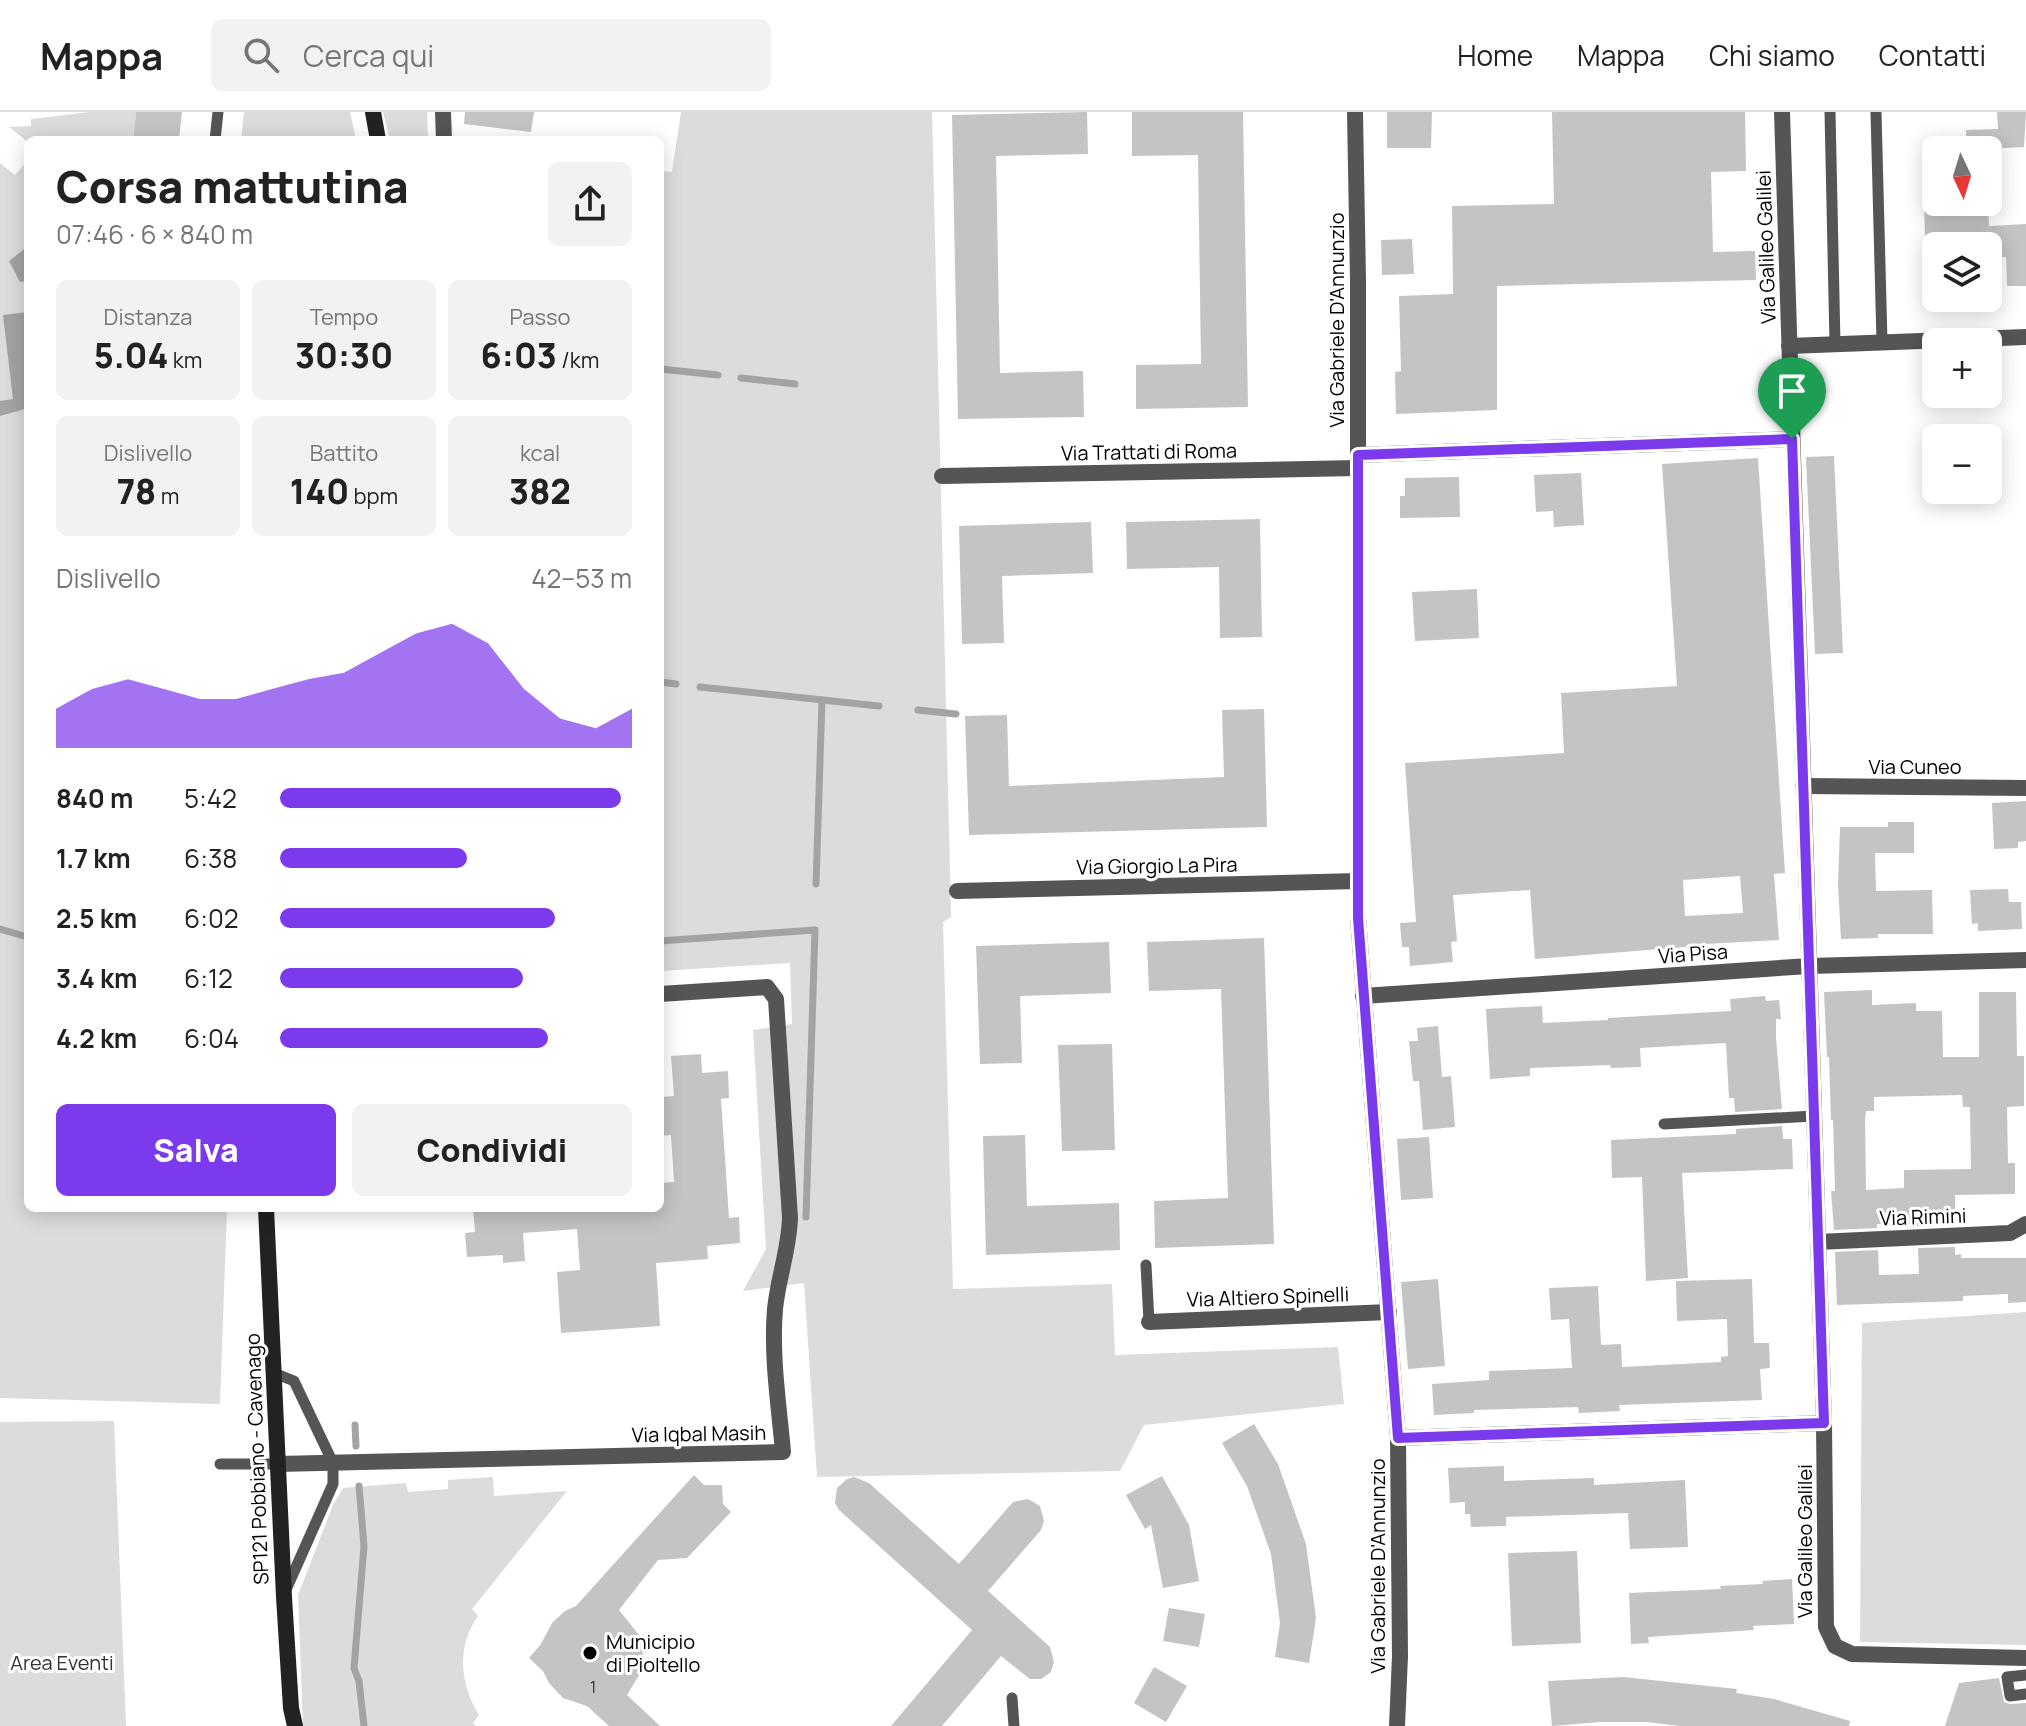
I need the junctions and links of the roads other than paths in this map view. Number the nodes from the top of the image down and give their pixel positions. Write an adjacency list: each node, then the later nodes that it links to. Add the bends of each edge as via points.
1 (218, 112): 8 (lane)
2 (373, 112): 9 (street)
3 (443, 112): 10 (street)
4 (1355, 112): 16 (street, Via Gabriele D'Annunzio)
5 (1782, 112): 14 (street, Via Galileo Galilei)
6 (1830, 112): 13 (lane)
7 (1876, 112): 12 (lane)
8 (215, 136)
9 (377, 136)
10 (444, 136)
11 (2026, 337): 12 (street)
12 (1882, 342): 13 (street)
13 (1835, 344): 14 (street)
14 (1789, 346): 15 (street, Via Galileo Galilei)
15 (1792, 439): 16 (street, Via Trattati di Roma); 18 (street, Via Galileo Galilei)
16 (1357, 462): 17 (street, Via Trattati di Roma); 20 (street, Via Gabriele D'Annunzio)
17 (942, 476)
18 (1803, 786): 19 (street, Via Cuneo); 23 (street, Via Galileo Galilei)
19 (2026, 788)
20 (1358, 881): 21 (street, Via Giorgio La Pira); 25 (street, Via Gabriele D'Annunzio)
21 (957, 891)
22 (2026, 960): 23 (street, Via Pisa)
23 (1809, 966): 25 (street, Via Pisa); 26 (street, Via Galileo Galilei)
24 (664, 994): 37 (street, Via Iqbal Masih, via 767,987 776,999 790,1218 774,1323 783,1452)
25 (1363, 996): 32 (street, Via Gabriele D'Annunzio)
26 (1814, 1116): 27 (lane); 30 (street, Via Galileo Galilei)
27 (1664, 1124)
28 (266, 1212): 34 (street, SP121 Pobbiano - Cavenago)
29 (2026, 1224): 30 (street, Via Rimini, via 2010,1233)
30 (1818, 1242): 35 (street, Via Galileo Galilei)
31 (1146, 1265): 33 (lane)
32 (1389, 1312): 33 (street, Via Altiero Spinelli); 36 (street, Via Gabriele D'Annunzio)
33 (1149, 1322)
34 (274, 1373): 37 (lane, via 294,1381); 39 (street, SP121 Pobbiano - Cavenago)
35 (1824, 1423): 36 (street); 41 (street, Via Galileo Galilei, via 1826,1627 1840,1650)
36 (1398, 1438): 47 (street, Via Gabriele D'Annunzio)
37 (333, 1463): 39 (street, Via Iqbal Masih); 40 (lane, via 333,1484)
38 (220, 1464): 39 (lane)
39 (278, 1464): 40 (street, SP121 Pobbiano - Cavenago)
40 (284, 1597): 45 (street, SP121 Pobbiano - Cavenago)
41 (2026, 1658)
42 (2026, 1675): 43 (lane, via 2007,1677 2010,1696)
43 (2026, 1694)
44 (1012, 1698): 46 (lane)
45 (292, 1726)
46 (1014, 1726)
47 (1397, 1726)

